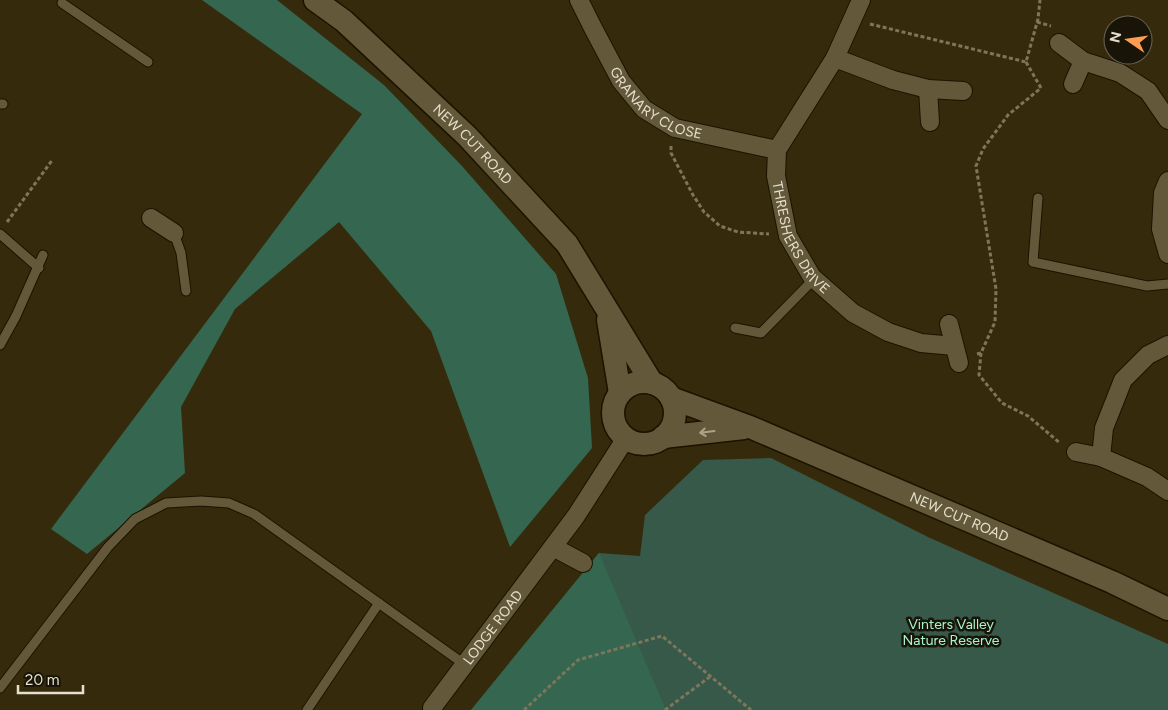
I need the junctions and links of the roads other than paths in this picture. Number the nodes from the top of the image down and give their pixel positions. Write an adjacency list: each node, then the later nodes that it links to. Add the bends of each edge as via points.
1 (316, 0): 26 (street, NEW CUT ROAD, via 344,21 467,136 567,244)
2 (579, 0): 14 (street, GRANARY CLOSE, via 621,81 644,109 672,126)
3 (861, 0): 6 (street, THRESHERS DRIVE)
4 (62, 3): 8 (lane)
5 (1059, 43): 7 (street)
6 (834, 58): 10 (street); 14 (street, THRESHERS DRIVE)
7 (1083, 61): 9 (street); 12 (street, via 1120,73 1148,92)
8 (148, 62)
9 (1073, 84)
10 (928, 89): 11 (street); 13 (street)
11 (963, 91)
12 (1168, 120)
13 (930, 122)
14 (777, 150): 23 (street, THRESHERS DRIVE, via 776,176 788,236)
15 (1168, 180): 20 (street, via 1163,194 1160,229)
16 (1038, 198): 24 (lane, via 1033,262 1147,286)
17 (151, 218): 19 (street)
18 (2, 230): 22 (lane)
19 (174, 234): 25 (lane, via 181,253)
20 (1168, 254)
21 (43, 256): 22 (lane)
22 (39, 268): 29 (lane)
23 (814, 279): 27 (street, THRESHERS DRIVE, via 854,313 888,332 957,356); 28 (lane, via 761,333)
24 (1168, 284)
25 (186, 291)
26 (606, 309): 31 (street, NEW CUT ROAD); 32 (street, NEW CUT ROAD)
27 (949, 324)
28 (735, 328)
29 (0, 344)
30 (1168, 345): 38 (street, via 1148,355 1123,380 1104,428)
31 (652, 383): 32 (street, via 634,383); 33 (street, NEW CUT ROAD, via 660,386)
32 (620, 394): 36 (street, NEW CUT ROAD, via 615,402 614,417 619,431)
33 (671, 398): 34 (street, NEW CUT ROAD); 35 (street, via 674,419)
34 (750, 427): 35 (street, NEW CUT ROAD, one-way to 35); 43 (street, NEW CUT ROAD)
35 (663, 437): 36 (street, NEW CUT ROAD, via 645,444)
36 (626, 438): 40 (street, LODGE ROAD)
37 (1076, 452): 38 (street)
38 (1100, 457): 39 (street, via 1147,477)
39 (1168, 492)
40 (553, 547): 41 (street); 44 (street, LODGE ROAD)
41 (583, 562)
42 (379, 602): 44 (lane); 45 (lane, via 254,514 229,503 166,503 135,519 108,547); 47 (lane)
43 (1168, 609)
44 (464, 664): 46 (street, LODGE ROAD)
45 (0, 688)
46 (432, 708)
47 (307, 710)

